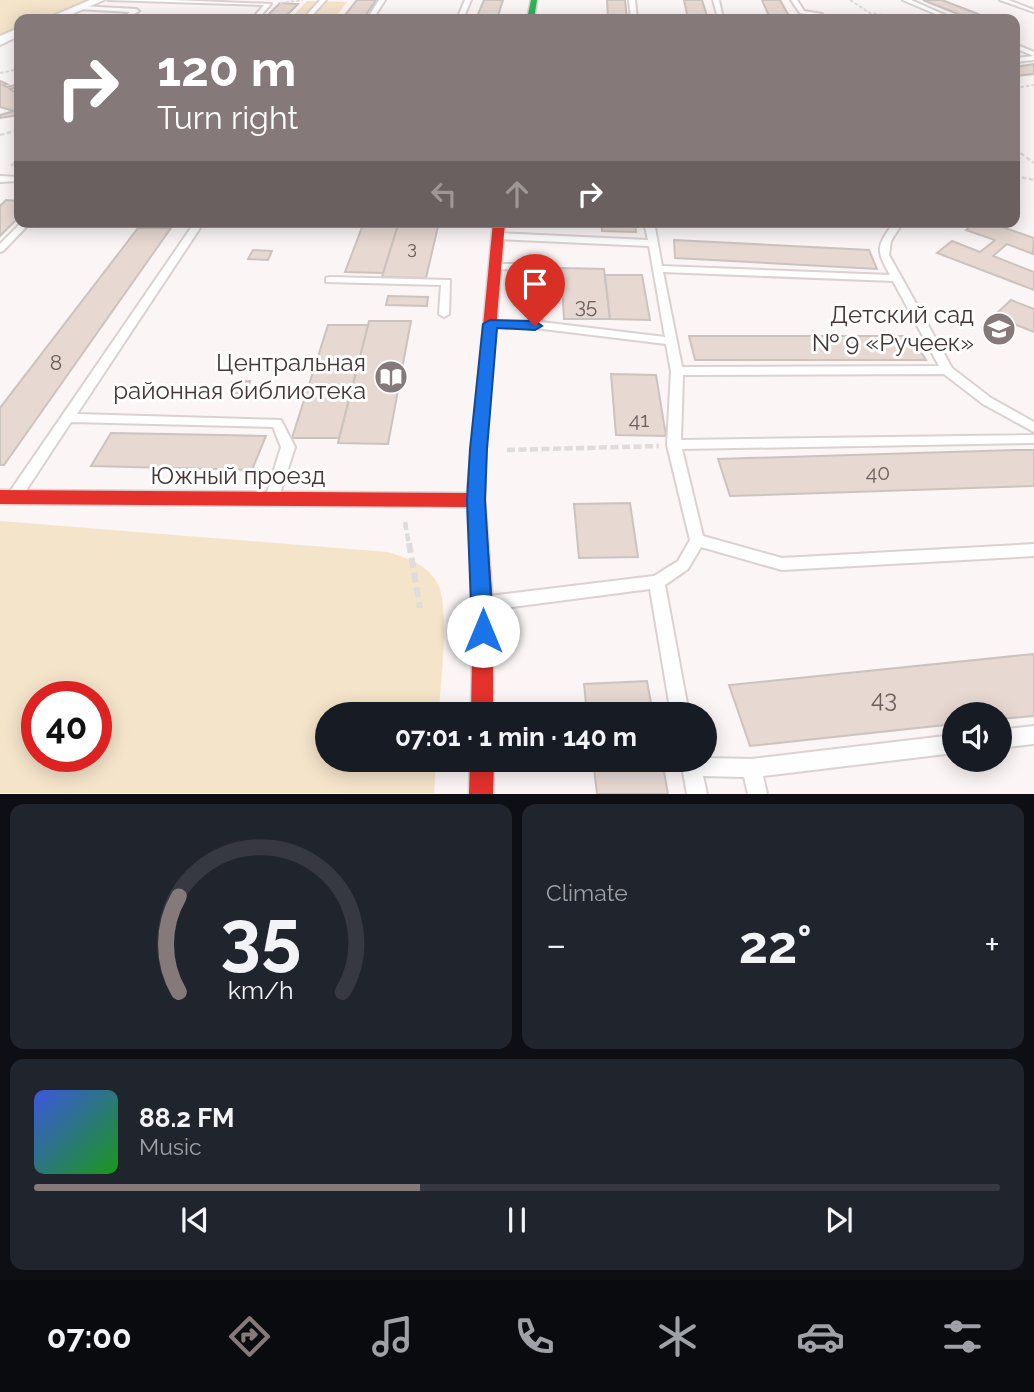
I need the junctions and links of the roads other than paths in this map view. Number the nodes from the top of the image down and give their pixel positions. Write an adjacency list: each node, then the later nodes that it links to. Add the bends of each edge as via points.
1 (99, 0): 8 (street)
2 (111, 0): 7 (lane)
3 (323, 0): 12 (lane)
4 (794, 0): 13 (lane, via 802,12)
5 (906, 0): 14 (lane)
6 (1003, 0): 15 (lane)
7 (185, 1): 11 (lane, via 268,4)
8 (80, 8): 9 (street); 10 (lane, via 136,11)
9 (65, 14)
10 (131, 14)
11 (259, 14)
12 (310, 14)
13 (814, 14)
14 (939, 14)
15 (1034, 15)
16 (21, 228): 22 (lane)
17 (196, 228): 33 (lane)
18 (650, 228): 21 (lane)
19 (895, 228): 25 (lane, via 884,255)
20 (499, 229): 21 (lane); 23 (street)
21 (652, 243): 24 (lane)
22 (0, 249)
23 (495, 266): 28 (street); 29 (lane, via 540,267)
24 (657, 269): 25 (lane); 30 (lane)
25 (896, 278): 31 (lane)
26 (331, 280): 27 (lane, via 446,282)
27 (444, 314)
28 (490, 324): 29 (lane); 39 (street)
29 (535, 326): 30 (lane)
30 (671, 341): 32 (lane)
31 (947, 370): 32 (lane); 34 (lane, via 987,401)
32 (677, 371): 36 (lane)
33 (66, 418): 37 (lane); 38 (lane, via 277,423 288,447)
34 (1034, 428)
35 (1034, 439): 36 (lane)
36 (674, 446): 40 (lane)
37 (7, 497): 38 (street, Южный проезд)
38 (272, 499): 39 (street, Южный проезд)
39 (476, 500): 43 (street)
40 (697, 540): 41 (lane, via 782,564); 42 (lane, via 682,565)
41 (1034, 550)
42 (657, 582): 43 (lane); 45 (lane)
43 (483, 604): 44 (street)
44 (482, 702)
45 (678, 702)
46 (1034, 735): 47 (lane)
47 (1012, 738)
48 (942, 745): 50 (lane)
49 (717, 765): 50 (lane)
50 (751, 768): 55 (lane)
51 (482, 772): 53 (street)
52 (692, 772): 54 (lane)
53 (481, 793)
54 (697, 793)
55 (758, 793)

